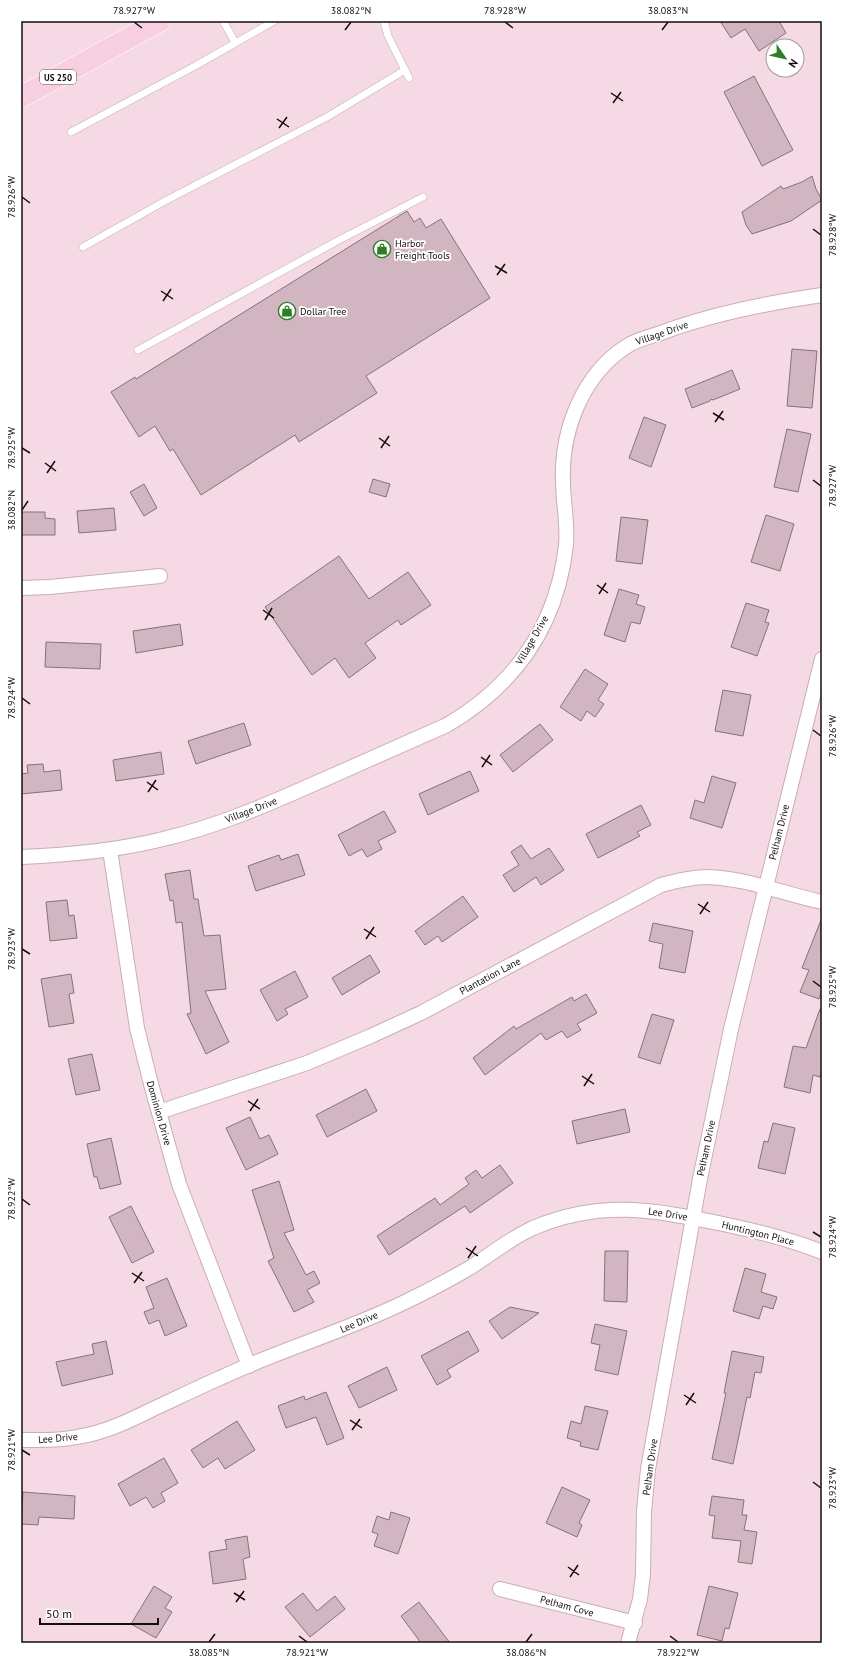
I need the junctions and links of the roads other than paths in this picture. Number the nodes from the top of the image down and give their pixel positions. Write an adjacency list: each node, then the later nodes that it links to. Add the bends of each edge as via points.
1 (160, 21): 8 (main road, US 250)
2 (223, 21): 5 (lane)
3 (274, 21): 5 (lane)
4 (384, 21): 6 (lane, via 388,36)
5 (235, 42): 9 (lane)
6 (405, 70): 7 (lane); 11 (lane, via 327,117 165,201)
7 (409, 78)
8 (22, 94)
9 (71, 132)
10 (422, 197): 13 (lane)
11 (83, 247)
12 (822, 295): 17 (street, Village Drive, via 717,315 672,328 628,345 600,371 585,391 569,426 563,480 566,544 555,597 526,656 511,675 467,713 447,725 263,807 160,840)
13 (138, 350)
14 (160, 576): 15 (street)
15 (21, 588)
16 (822, 659): 19 (street, Pelham Drive)
17 (110, 850): 18 (street, Village Drive); 21 (street, Dominion Drive, via 137,1028)
18 (21, 857)
19 (765, 888): 20 (street, Plantation Lane); 21 (street, Plantation Lane, via 728,878 705,877 661,885 421,1013 371,1036 307,1063); 22 (street, Pelham Drive, via 731,1029)
20 (822, 902)
21 (159, 1112): 24 (street, Dominion Drive, via 179,1184)
22 (693, 1218): 23 (street, Huntington Place, via 757,1231); 24 (street, Lee Drive, via 648,1210 620,1209 590,1212 547,1223 520,1235 468,1268 408,1300); 27 (street, Pelham Drive, via 648,1469 643,1574)
23 (822, 1252)
24 (249, 1366): 25 (street, Lee Drive, via 97,1432 54,1440)
25 (21, 1440)
26 (500, 1589): 27 (street, Pelham Cove)
27 (635, 1623): 28 (street, Pelham Drive)
28 (628, 1643)

